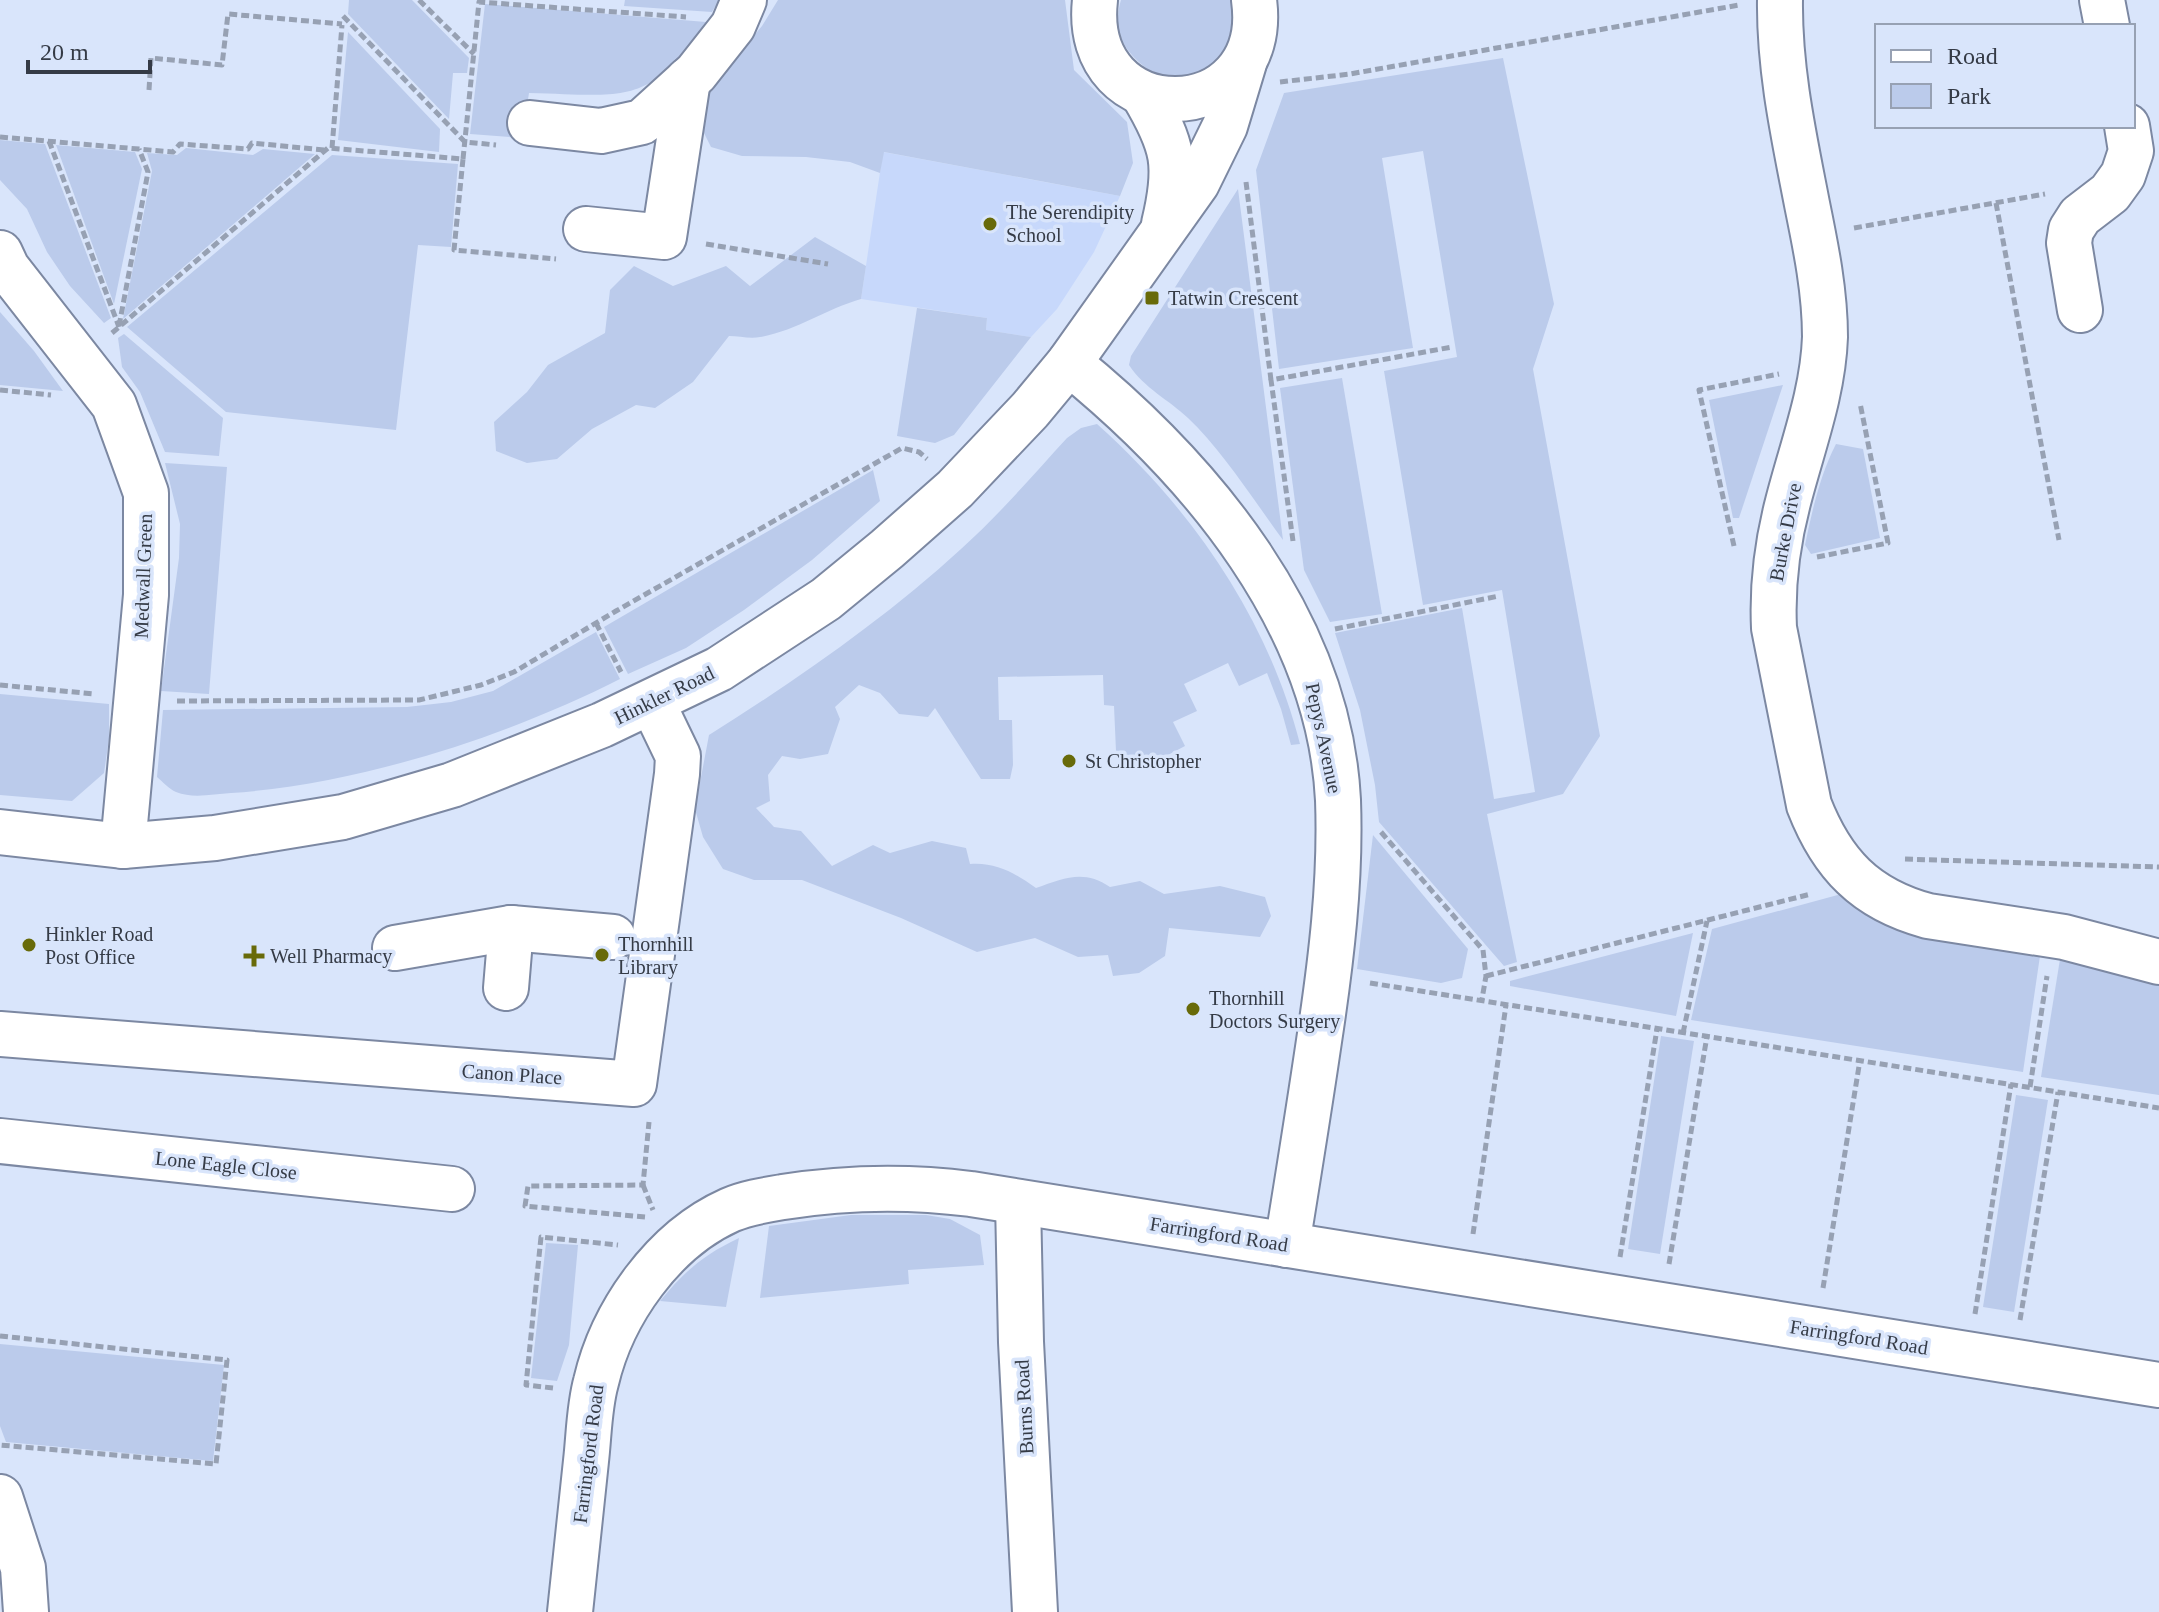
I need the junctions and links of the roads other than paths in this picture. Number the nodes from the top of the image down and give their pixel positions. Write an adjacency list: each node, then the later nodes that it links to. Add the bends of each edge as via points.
1 (1095, 0): 10 (street, via 1093,24 1102,57 1119,79)
2 (1254, 0): 8 (street, Hinkler Road, via 1254,42)
3 (1780, 0): 4 (street); 24 (street, Burke Drive, via 1793,133 1825,305 1818,395 1775,566 1774,628 1818,829 1847,869 1887,902 1928,916 2102,945)
4 (1791, 0)
5 (2102, 0): 7 (street)
6 (740, 10): 9 (street)
7 (2107, 24)
8 (1241, 75): 10 (street, via 1188,100); 14 (street, Hinkler Road, via 1225,126 1197,183)
9 (688, 80): 11 (street, via 642,122 601,131); 13 (street, via 664,237)
10 (1143, 94): 14 (street, Hinkler Road, via 1164,129 1172,158 1172,189)
11 (530, 123)
12 (2127, 128): 16 (street, via 2131,151 2123,175 2071,230)
13 (586, 229)
14 (1162, 231): 17 (street, Hinkler Road)
15 (0, 253): 20 (street, Medwall Green, via 114,405 146,493 146,595)
16 (2080, 310)
17 (1069, 363): 18 (street, Hinkler Road, via 955,489 826,599 719,669); 30 (street, Pepys Avenue, via 1156,439 1221,516 1297,637 1323,717 1338,798 1335,908)
18 (639, 691): 20 (street, Hinkler Road, via 452,785 343,817 215,838); 22 (street, via 678,756)
19 (0, 832): 20 (street, Hinkler Road)
20 (123, 846)
21 (511, 928): 22 (street); 23 (street); 25 (street)
22 (630, 939): 26 (street, Canon Place, via 634,1084)
23 (395, 948)
24 (2159, 962)
25 (506, 988)
26 (0, 1034)
27 (0, 1141): 28 (street, Lone Eagle Close)
28 (452, 1189)
29 (1018, 1202): 30 (street, Farringford Road); 34 (street, Farringford Road, via 925,1188 794,1195 730,1210 672,1251 634,1296 604,1353 594,1392); 35 (street, Burns Road)
30 (1287, 1245): 31 (street, Farringford Road)
31 (2159, 1385)
32 (0, 1497): 33 (street, via 23,1568)
33 (26, 1612)
34 (570, 1612)
35 (1035, 1612)

